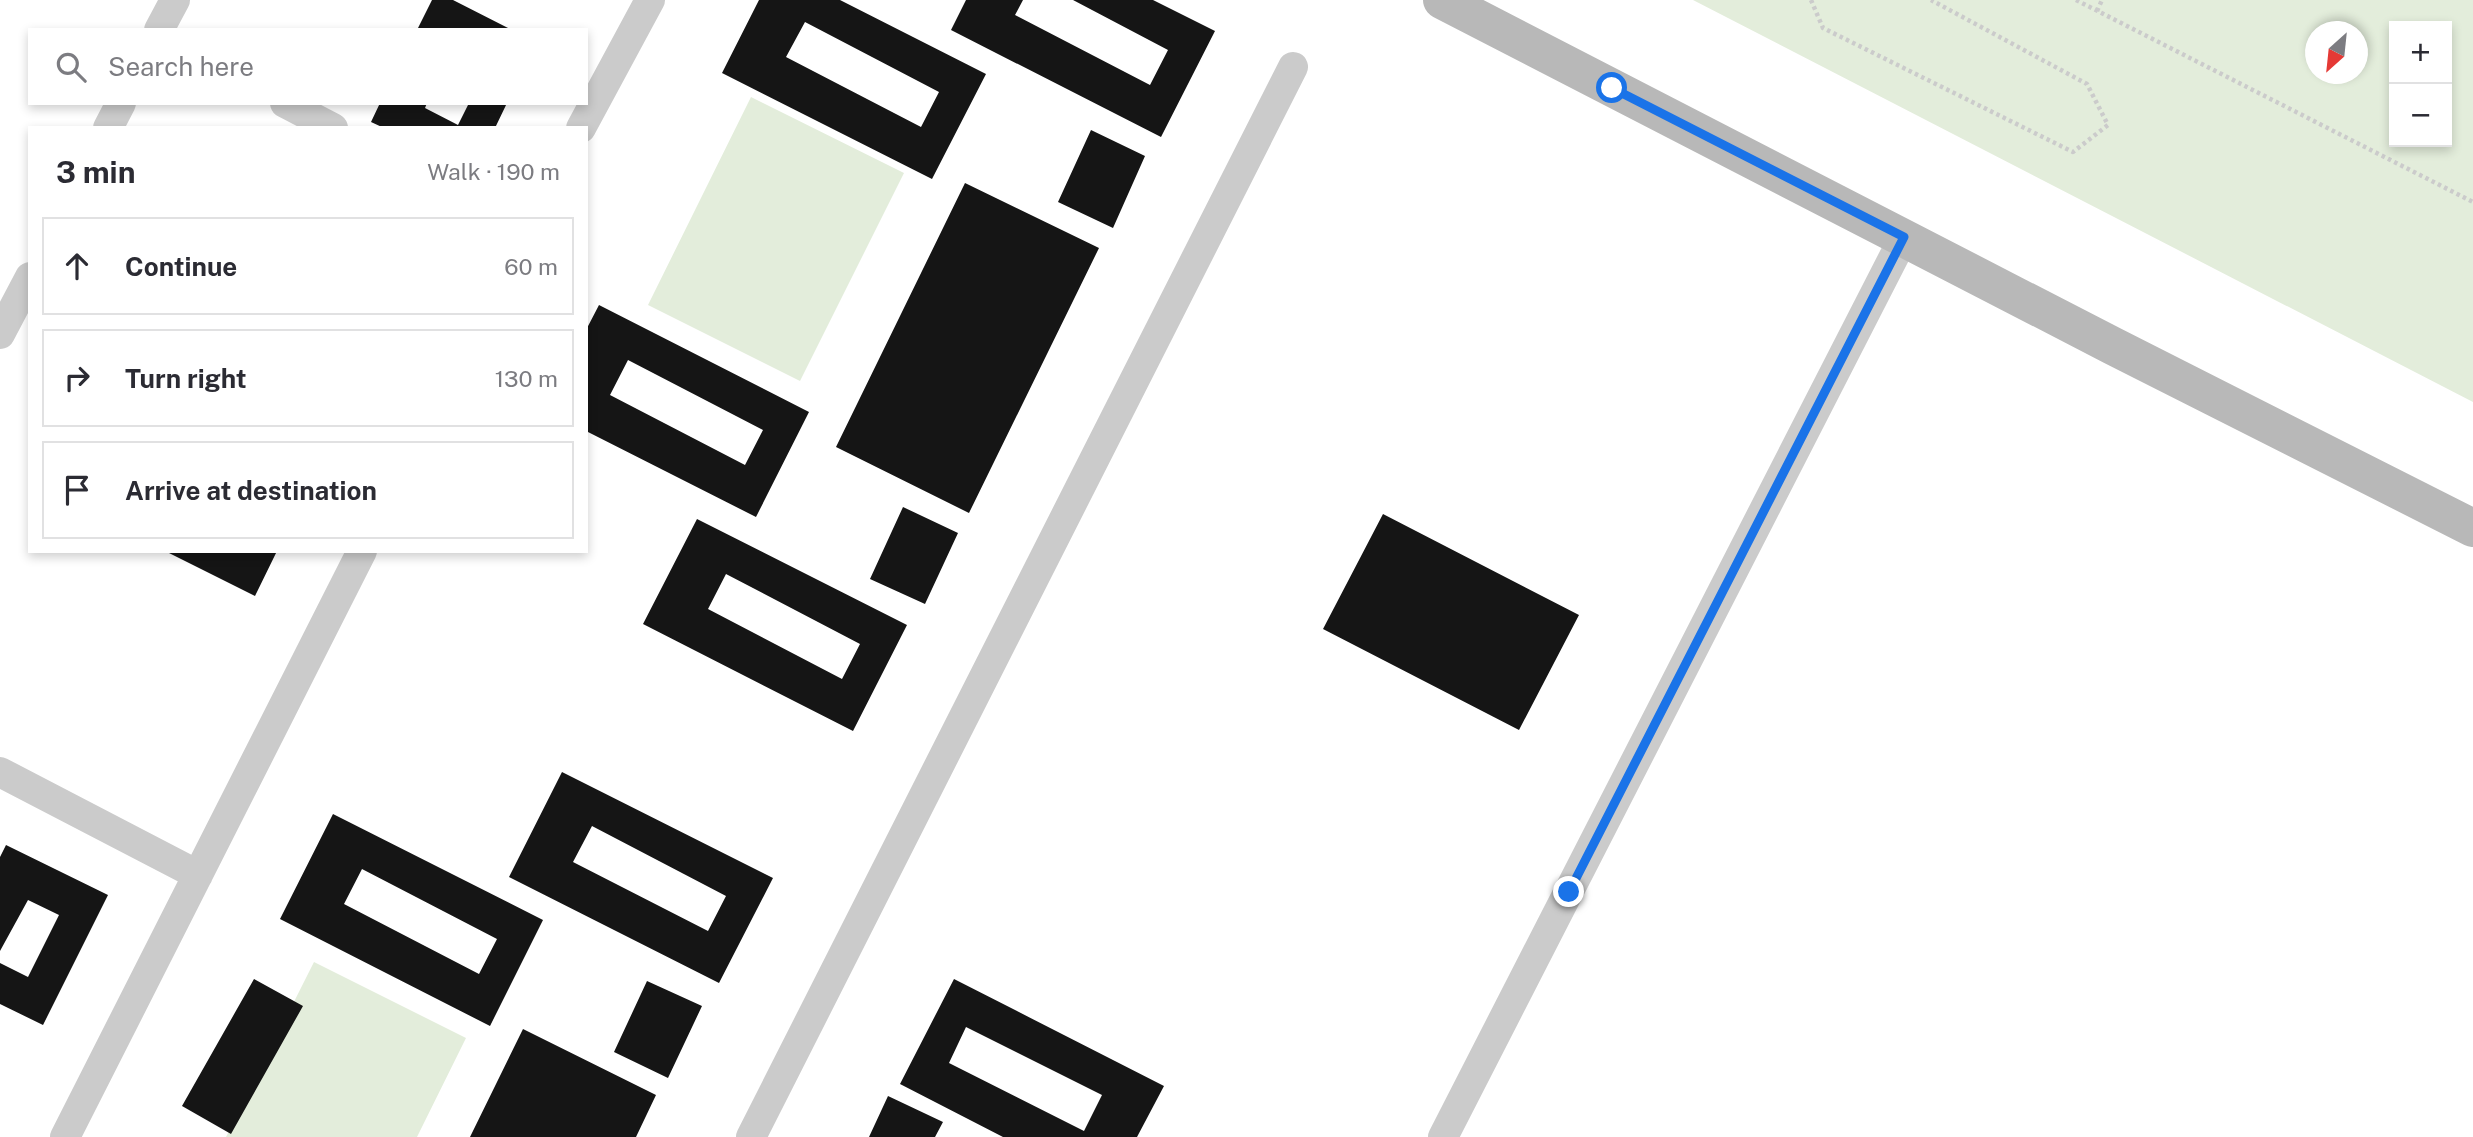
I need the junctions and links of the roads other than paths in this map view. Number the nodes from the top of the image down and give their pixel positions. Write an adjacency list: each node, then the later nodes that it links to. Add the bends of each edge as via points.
1 (175, 0): 4 (street)
2 (650, 0): 10 (street)
3 (1442, 0): 11 (street)
4 (160, 28)
5 (1293, 67): 19 (street)
6 (120, 105): 8 (street)
7 (289, 105): 9 (street)
8 (109, 126)
9 (328, 126)
10 (582, 126)
11 (1904, 237): 14 (street); 20 (street)
12 (28, 282): 13 (street)
13 (0, 334)
14 (2473, 528)
15 (361, 553): 17 (street)
16 (0, 772): 17 (street)
17 (198, 875): 18 (street)
18 (65, 1137)
19 (751, 1137)
20 (1443, 1137)

